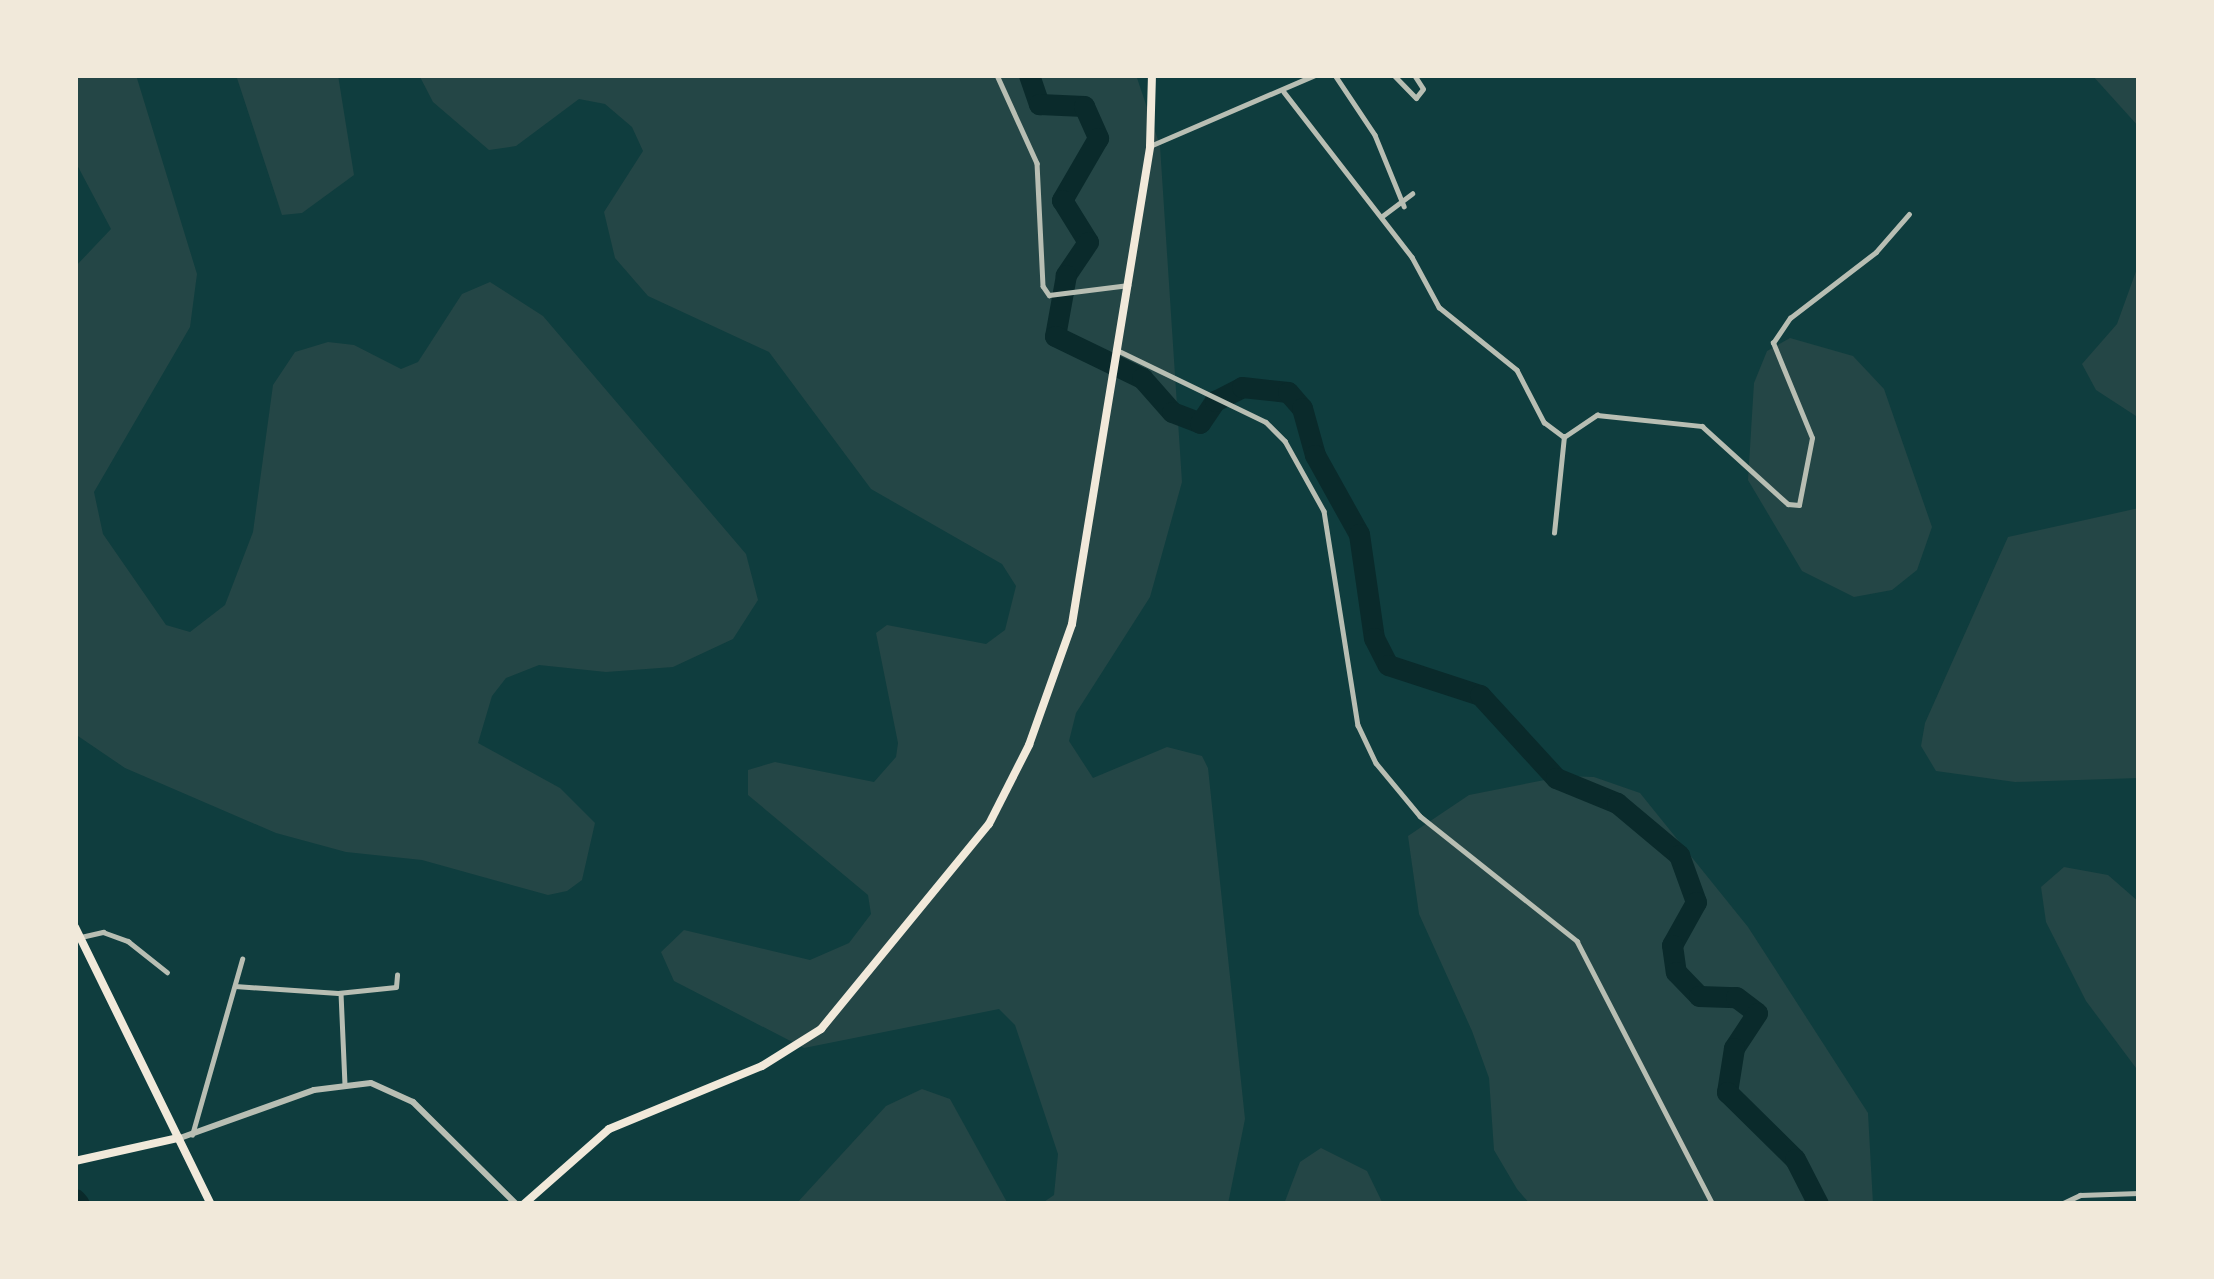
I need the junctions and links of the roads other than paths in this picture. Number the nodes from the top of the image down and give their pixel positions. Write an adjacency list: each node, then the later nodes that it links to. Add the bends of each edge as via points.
1 (997, 75): 13 (street, via 1036,164 1043,286 1049,295)
2 (1152, 75): 8 (main road)
3 (1315, 75): 7 (street)
4 (1335, 75): 10 (street, via 1375,135)
5 (1394, 75): 6 (street, via 1416,98 1423,89)
6 (1414, 75)
7 (1284, 92): 8 (street); 12 (street)
8 (1150, 146): 13 (main road)
9 (1412, 194): 10 (street)
10 (1404, 206): 12 (street)
11 (1909, 214): 15 (street, via 1876,252 1790,318 1773,343 1812,438 1799,505 1788,504 1702,426 1597,415)
12 (1381, 217): 15 (street, via 1439,307 1516,370 1544,422)
13 (1128, 285): 14 (main road)
14 (1116, 355): 30 (main road, via 1062,661 989,824 821,1029 762,1066 609,1129); 31 (street, via 1266,422 1285,440 1324,512 1358,725 1376,764 1420,816 1576,941)
15 (1564, 437): 16 (street)
16 (1554, 533)
17 (75, 927): 18 (main road)
18 (81, 937): 20 (street, via 103,932 128,941); 26 (main road)
19 (242, 958): 22 (street)
20 (167, 972)
21 (397, 975): 23 (street, via 396,987)
22 (235, 986): 23 (street); 25 (street)
23 (341, 992): 24 (street)
24 (345, 1083): 25 (street); 30 (street, via 389,1088 413,1102)
25 (192, 1135): 26 (street)
26 (178, 1138): 27 (main road); 29 (main road)
27 (75, 1161)
28 (2139, 1193): 32 (street, via 2080,1195)
29 (211, 1204)
30 (520, 1204)
31 (1712, 1204)
32 (2061, 1204)

